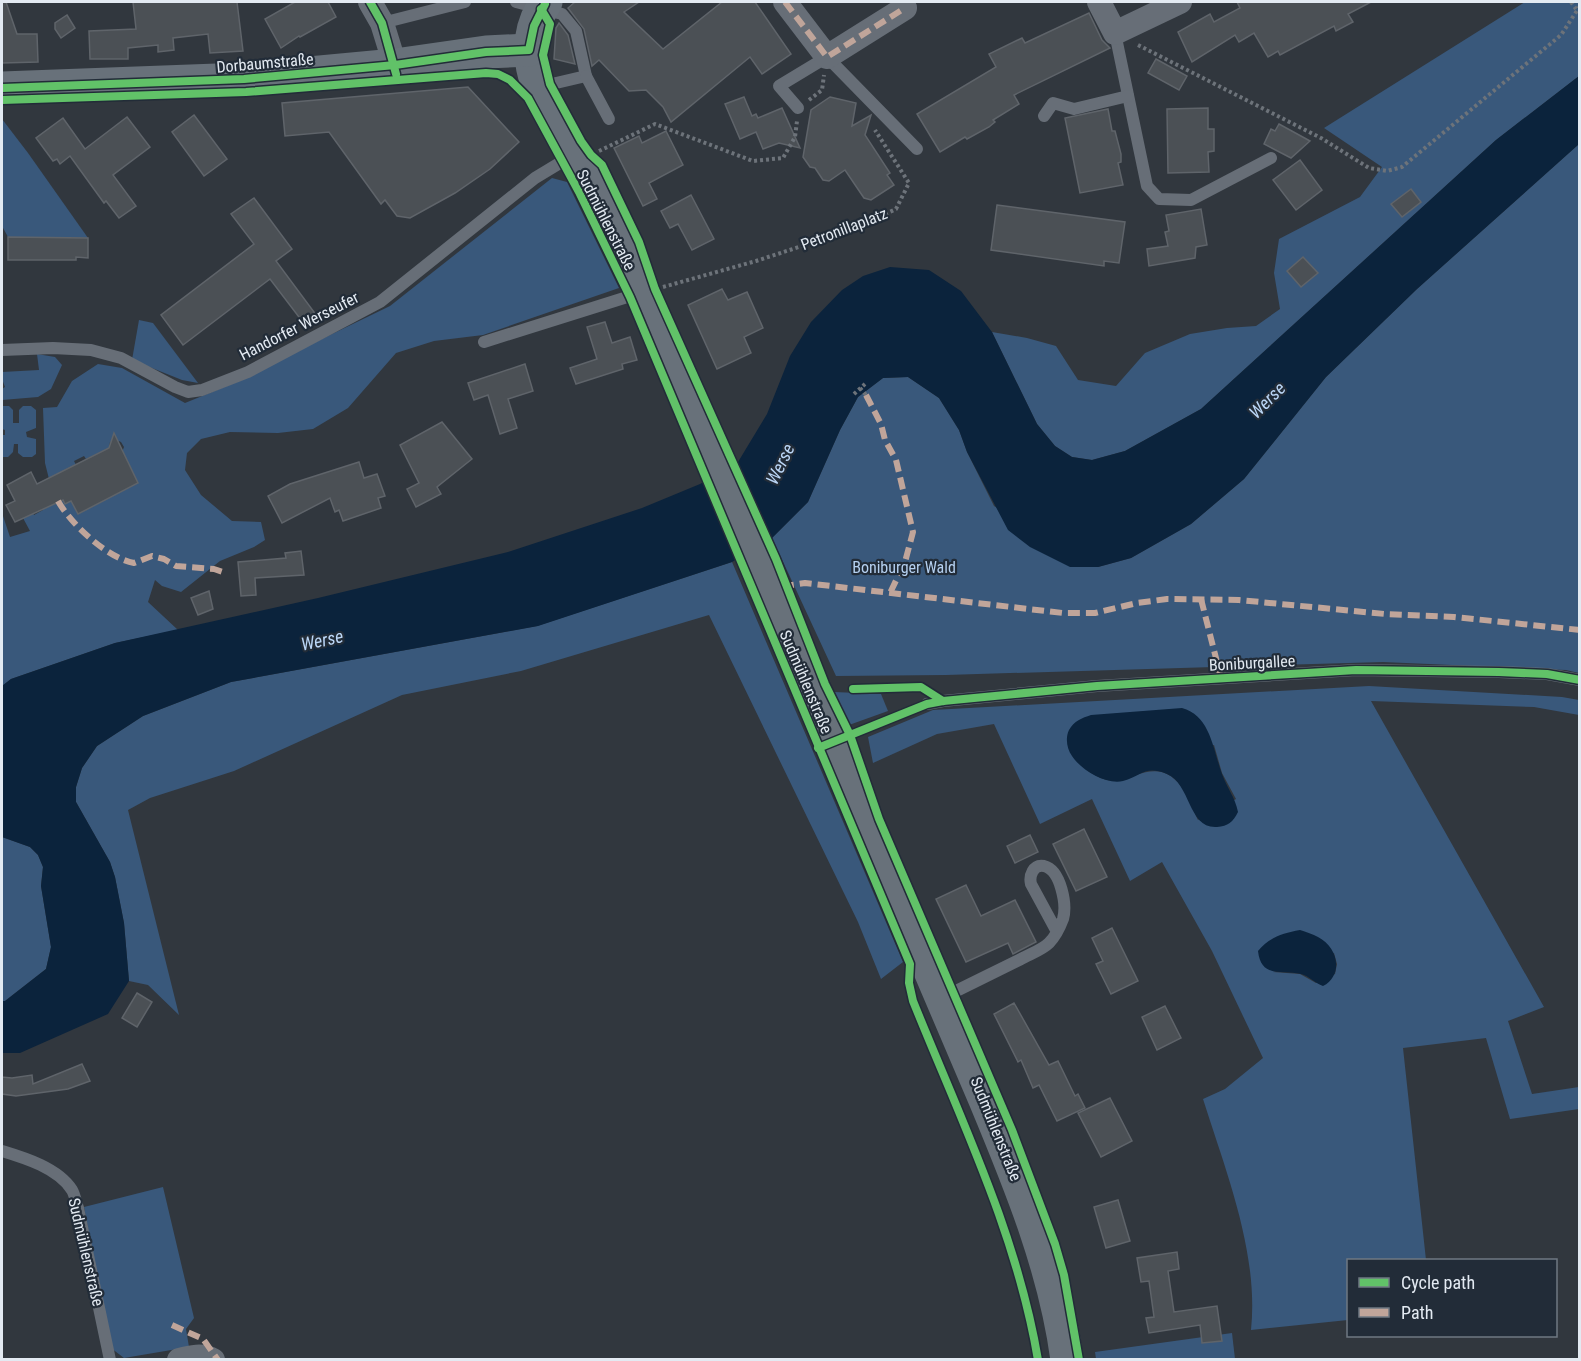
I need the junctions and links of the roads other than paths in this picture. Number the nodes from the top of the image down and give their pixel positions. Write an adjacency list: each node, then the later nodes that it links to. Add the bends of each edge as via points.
1 (370, 2): 8 (street)
2 (465, 2): 8 (lane)
3 (784, 2): 11 (street)
4 (1099, 2): 9 (street)
5 (1180, 2): 9 (street)
6 (535, 4): 10 (street); 13 (lane, via 562,14 576,31)
7 (905, 8): 11 (street)
8 (382, 23): 12 (street)
9 (1115, 33): 16 (lane)
10 (529, 50): 12 (street, Dorbaumstraße); 14 (street, Sudmühlenstraße)
11 (827, 57): 17 (lane, via 779,86); 20 (lane)
12 (394, 65): 15 (street, Dorbaumstraße, via 224,80)
13 (586, 76): 14 (lane); 19 (lane)
14 (538, 87): 21 (street, Sudmühlenstraße)
15 (2, 88)
16 (1128, 96): 18 (lane, via 1074,109 1053,103); 22 (lane, via 1147,186 1159,199 1191,200)
17 (798, 108)
18 (1044, 116)
19 (609, 119)
20 (917, 149)
21 (582, 155): 23 (street, Sudmühlenstraße); 25 (lane, Handorfer Werseufer, via 535,177 380,303 248,372 201,390 188,392 121,357 91,350)
22 (1271, 158)
23 (648, 291): 24 (lane); 29 (street, Sudmühlenstraße, via 761,574)
24 (484, 342)
25 (2, 350)
26 (1580, 680): 27 (lane, Boniburgallee, via 1547,674 1356,670 1097,686)
27 (927, 704)
28 (1057, 932): 28 (lane, via 1066,906 1063,891 1051,870 1038,867 1029,877 1031,884); 29 (lane, via 1045,946)
29 (941, 999): 34 (street, Sudmühlenstraße, via 998,1130 1032,1221 1056,1300)
30 (2, 1150): 31 (lane, Sudmühlenstraße, via 46,1168 72,1191)
31 (110, 1359)
32 (178, 1359): 33 (street)
33 (213, 1359)
34 (1067, 1359)

